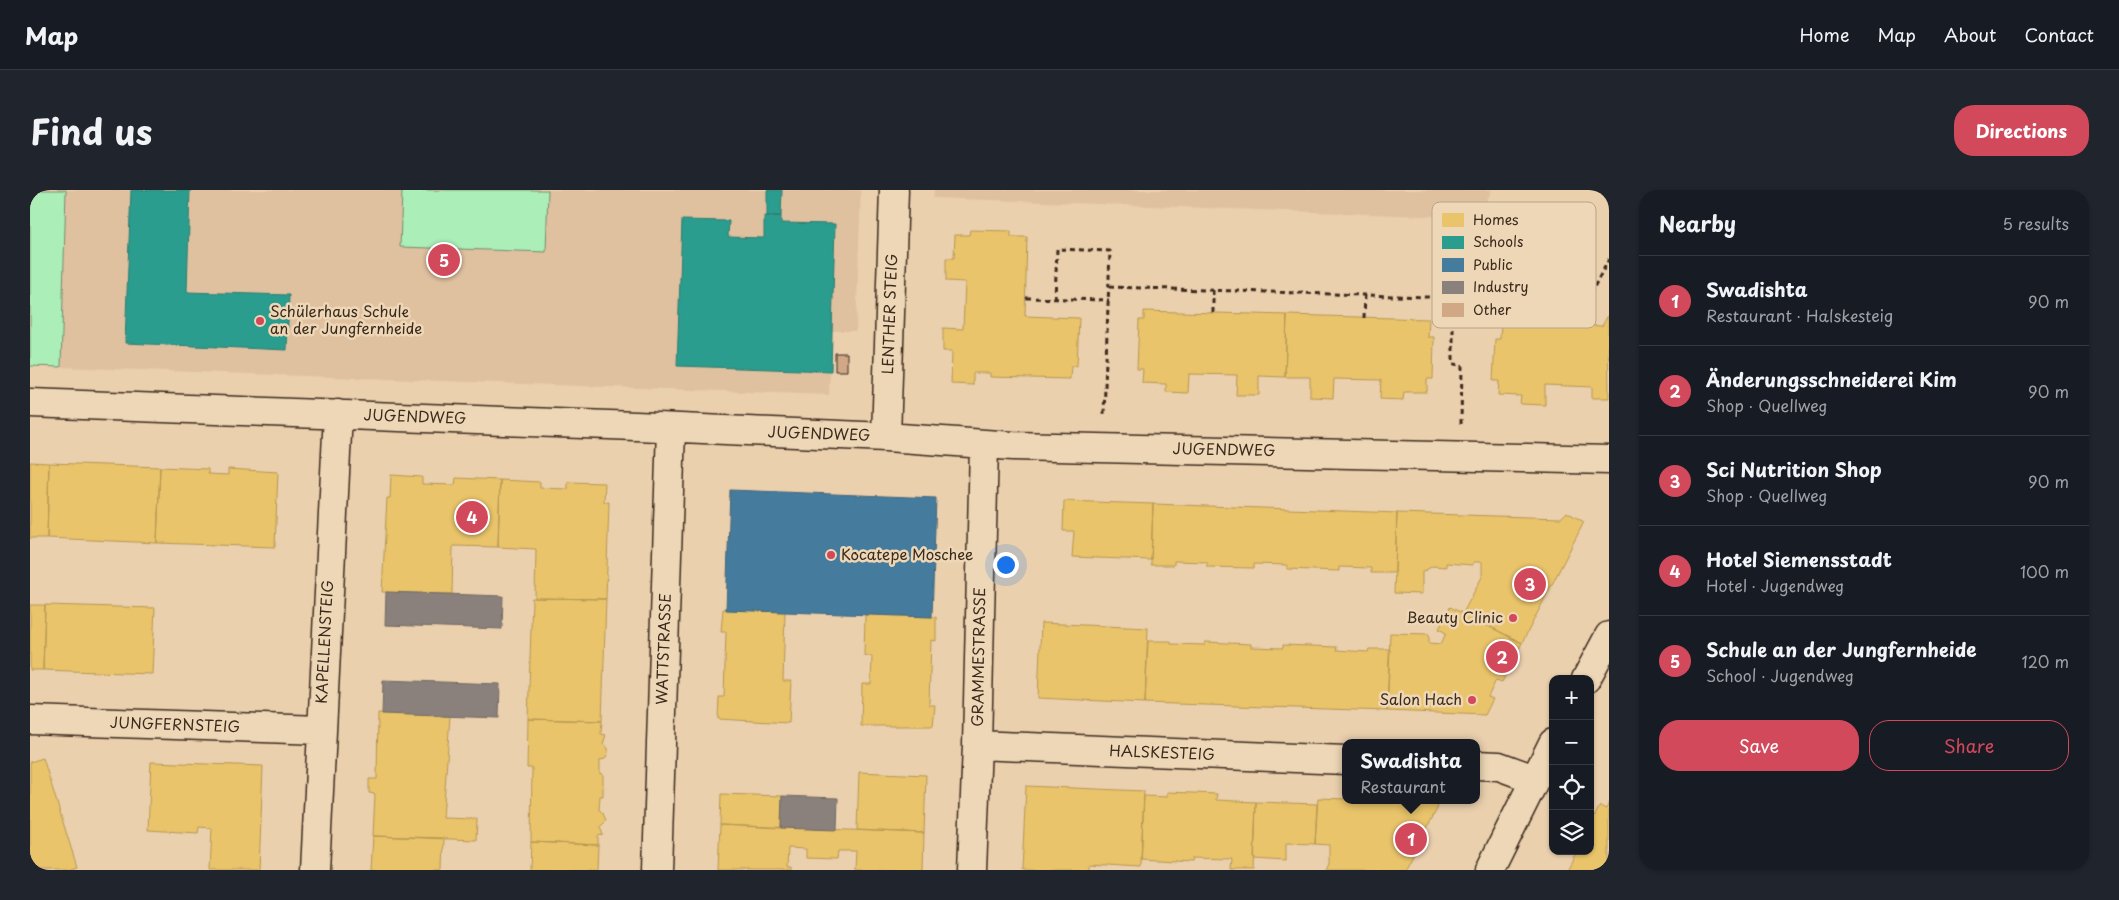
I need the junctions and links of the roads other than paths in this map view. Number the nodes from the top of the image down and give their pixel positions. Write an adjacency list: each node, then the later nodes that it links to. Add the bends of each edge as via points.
1 (894, 190): 5 (street, LENTHER STEIG)
2 (30, 403): 3 (street, JUGENDWEG)
3 (338, 414): 4 (street, JUGENDWEG); 11 (street, KAPELLENSTEIG)
4 (671, 428): 5 (street, JUGENDWEG); 18 (street, WATTSTRASSE)
5 (886, 437): 6 (street, JUGENDWEG)
6 (984, 444): 7 (street, JUGENDWEG); 12 (street, GRAMMESTRASSE)
7 (1609, 460)
8 (1609, 636): 9 (street)
9 (1588, 675)
10 (30, 720): 11 (street, JUNGFERNSTEIG)
11 (321, 730): 17 (street, KAPELLENSTEIG)
12 (977, 745): 14 (street, HALSKESTEIG); 19 (street, GRAMMESTRASSE)
13 (1549, 751): 16 (street)
14 (1342, 760)
15 (1480, 765): 16 (street, via 1500,766)
16 (1534, 779): 20 (street)
17 (315, 870)
18 (657, 870)
19 (972, 870)
20 (1490, 870)

